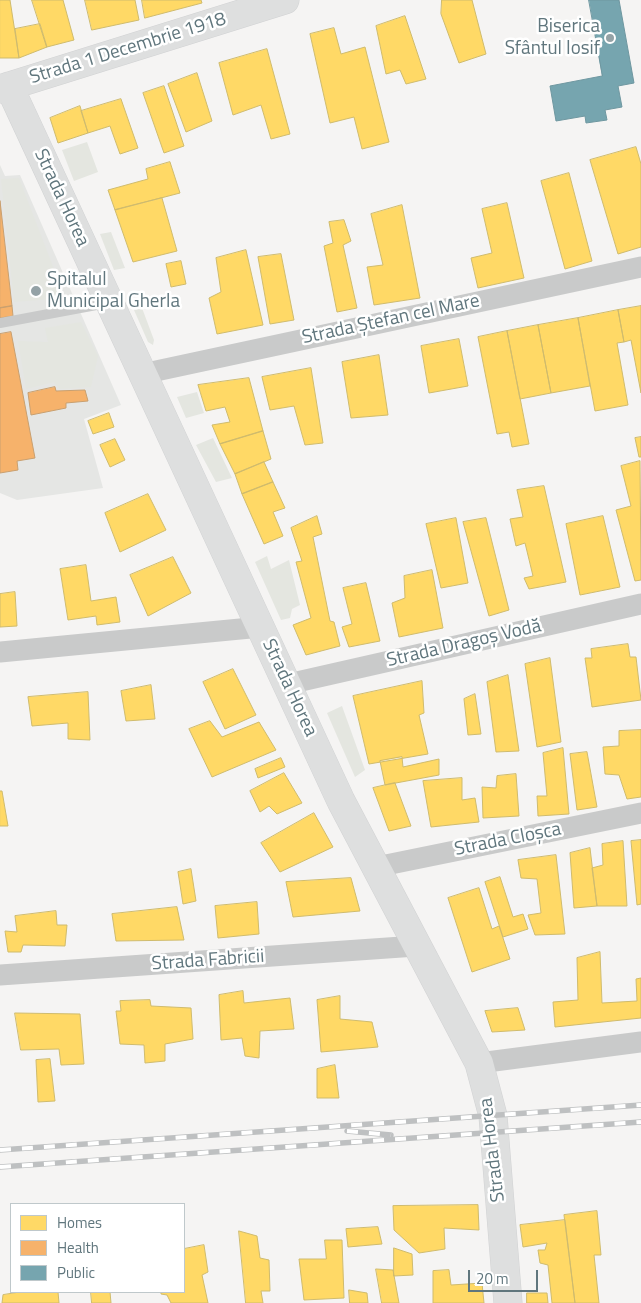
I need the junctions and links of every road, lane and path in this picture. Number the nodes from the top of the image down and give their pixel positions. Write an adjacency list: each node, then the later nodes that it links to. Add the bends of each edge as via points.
1 (285, 0): 2 (street, Strada 1 Decembrie 1918)
2 (5, 87): 4 (street, Strada Horea)
3 (641, 267): 6 (street, Strada Ștefan cel Mare)
4 (109, 302): 5 (lane); 6 (street, Strada Horea)
5 (0, 323)
6 (142, 374): 8 (street, Strada Horea)
7 (641, 604): 10 (street, Strada Dragoș Vodă)
8 (261, 627): 9 (street); 10 (street, Strada Horea)
9 (0, 652)
10 (288, 684): 12 (street, Strada Horea, via 341,801)
11 (641, 813): 12 (street, Strada Cloșca)
12 (376, 867): 13 (street, Strada Horea)
13 (416, 946): 14 (street, Strada Fabricii); 16 (street, Strada Horea)
14 (0, 975)
15 (641, 1042): 16 (street)
16 (479, 1063): 17 (street, Strada Horea, via 493,1116)
17 (508, 1303)

